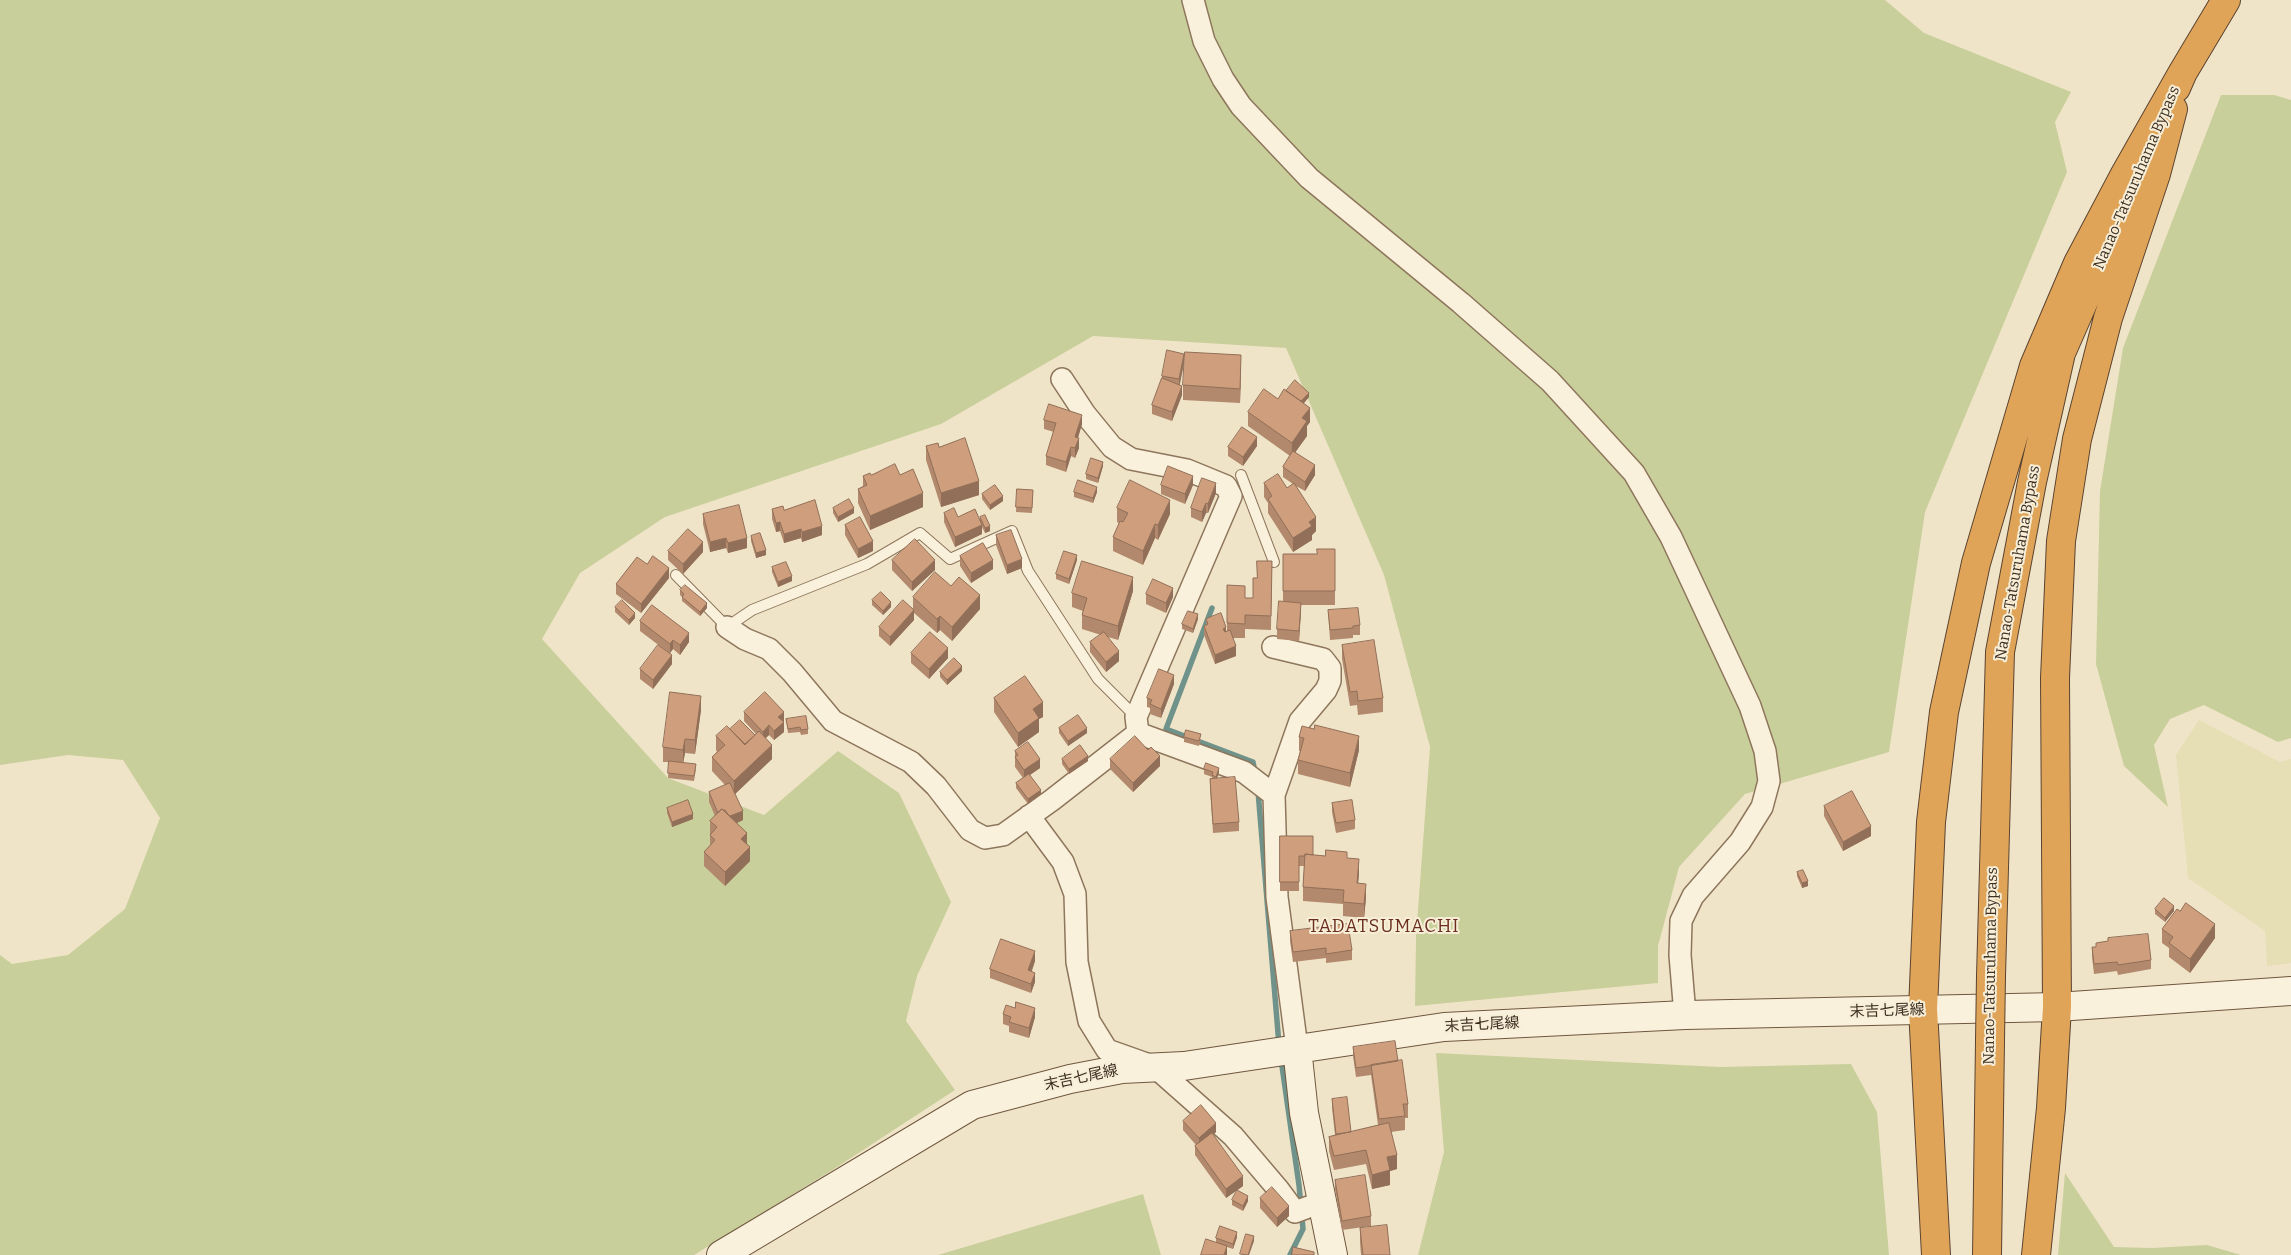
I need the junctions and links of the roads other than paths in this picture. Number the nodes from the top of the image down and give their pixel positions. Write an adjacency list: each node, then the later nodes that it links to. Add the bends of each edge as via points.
1 (1193, 0): 16 (street, via 1204,41 1241,106 1309,178 1462,303 1550,381 1634,473 1671,537 1750,706 1765,751 1769,781 1762,807 1740,842 1693,896 1681,921)
2 (2226, 0): 3 (highway, Nanao-Tatsuruhama Bypass)
3 (2183, 72): 14 (highway, via 2156,174 2108,318 2077,439 2061,542 2055,678); 15 (highway, via 2119,184 2057,309 2034,366 1976,563 1944,712 1931,822); 23 (highway, Nanao-Tatsuruhama Bypass, bridge, via 2061,354 2032,482 2000,652)
4 (1062, 379): 5 (street, via 1112,447 1131,459 1186,470 1226,486)
5 (1231, 496): 6 (lane, via 1240,475); 10 (street)
6 (1274, 562)
7 (676, 575): 8 (lane)
8 (727, 627): 10 (lane, via 752,610 867,564 920,533 950,559 1012,531 1028,571 1098,679); 12 (street, via 769,649 833,721 912,762 977,835 997,837)
9 (1274, 647): 11 (street, via 1323,659 1330,668 1330,681 1300,721)
10 (1137, 725): 11 (street, via 1244,772); 12 (street)
11 (1274, 795): 17 (street, via 1277,897)
12 (1029, 816): 18 (street, via 1063,862 1075,894 1077,962 1089,1021 1108,1050)
13 (2291, 991): 14 (main road, 末吉七尾線)
14 (2057, 1008): 15 (main road, 末吉七尾線); 24 (highway)
15 (1923, 1009): 16 (main road, 末吉七尾線); 22 (highway)
16 (1685, 1015): 17 (main road, 末吉七尾線, via 1444,1027)
17 (1297, 1048): 18 (main road, 末吉七尾線, via 1184,1066); 19 (main road, via 1304,1113)
18 (1155, 1067): 19 (street, via 1233,1136 1294,1212); 20 (main road, 末吉七尾線, via 1122,1068 972,1105)
19 (1322, 1202): 21 (main road)
20 (721, 1255)
21 (1333, 1255)
22 (1936, 1255)
23 (1987, 1255)
24 (2036, 1255)

